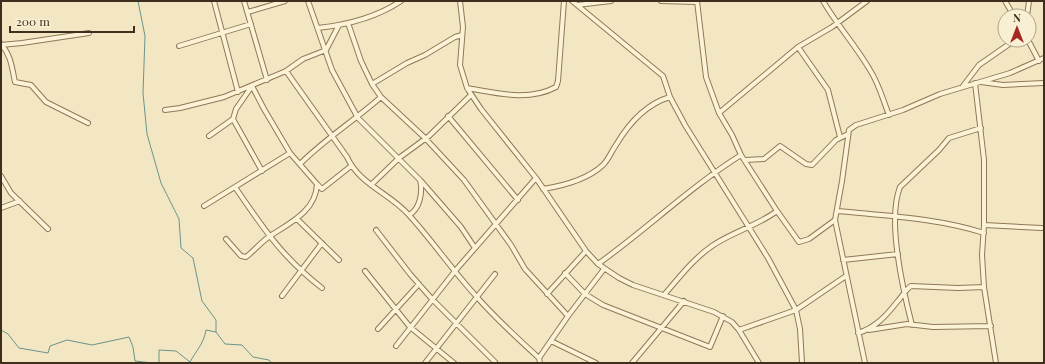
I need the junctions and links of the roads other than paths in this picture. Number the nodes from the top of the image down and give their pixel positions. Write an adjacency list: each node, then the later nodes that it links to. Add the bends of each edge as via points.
1 (214, 1): 22 (street)
2 (244, 1): 15 (street)
3 (285, 1): 15 (street)
4 (308, 1): 20 (street)
5 (401, 1): 16 (street, via 386,10)
6 (460, 1): 23 (street, via 463,14)
7 (564, 1): 40 (street, via 556,86 525,96)
8 (572, 1): 14 (street)
9 (611, 1): 14 (street)
10 (661, 1): 13 (street)
11 (823, 1): 17 (street)
12 (867, 1): 17 (street)
13 (697, 2): 46 (street, via 706,77)
14 (577, 6): 44 (street, via 659,72 666,81)
15 (248, 12): 18 (street)
16 (348, 23): 19 (street); 36 (street)
17 (836, 23): 26 (street); 47 (street, via 870,68)
18 (251, 24): 22 (street); 33 (street)
19 (339, 25): 20 (street); 29 (street)
20 (318, 28): 29 (street)
21 (89, 33): 24 (street)
22 (222, 33): 25 (street); 41 (street)
23 (462, 35): 36 (street); 40 (street, via 460,65)
24 (1, 44): 51 (street, via 10,59 15,82 31,85 46,102)
25 (179, 46)
26 (798, 47): 46 (street); 56 (street, via 828,90)
27 (1003, 48): 39 (street, via 979,65)
28 (1032, 48): 31 (street)
29 (326, 50): 32 (street, via 306,57); 49 (street, via 332,70)
30 (1044, 58): 31 (street)
31 (1039, 61): 34 (street)
32 (286, 71): 33 (street); 55 (street)
33 (266, 80): 38 (street)
34 (981, 82): 35 (street, via 1003,85); 37 (street)
35 (1044, 83)
36 (372, 84): 43 (street)
37 (975, 84): 39 (street); 52 (street)
38 (252, 86): 41 (street); 50 (street, via 236,109); 58 (street)
39 (963, 86): 47 (street)
40 (467, 88): 42 (street)
41 (238, 92): 45 (street)
42 (471, 95): 48 (street); 67 (street)
43 (381, 97): 49 (street); 57 (street)
44 (670, 97): 65 (street); 72 (street, via 655,102 635,120 620,137 609,159 598,169 565,184)
45 (165, 110)
46 (719, 112): 59 (street)
47 (889, 115): 53 (street, via 856,125 850,128)
48 (448, 116): 57 (street); 73 (street)
49 (358, 118): 55 (street); 60 (street)
50 (233, 119): 54 (street); 64 (street)
51 (88, 123)
52 (981, 128): 80 (street, via 949,138 900,187); 84 (street, via 984,160)
53 (848, 134): 56 (street); 78 (street)
54 (209, 136)
55 (332, 136): 62 (street); 63 (street)
56 (840, 137): 61 (street, via 812,165 806,164 780,146 764,159)
57 (425, 138): 60 (street); 83 (street, via 464,180)
58 (290, 153): 62 (street); 64 (street)
59 (741, 155): 61 (street); 65 (street)
60 (399, 158): 68 (street); 70 (street)
61 (744, 160): 77 (street)
62 (300, 164): 69 (street)
63 (351, 166): 69 (street, via 322,189); 70 (street)
64 (262, 171): 71 (street)
65 (713, 172): 85 (street); 98 (street)
66 (1, 176): 74 (street, via 11,193)
67 (536, 178): 72 (street); 73 (street)
68 (420, 180): 79 (street, via 421,193 417,207); 93 (street, via 461,227)
69 (317, 184): 81 (street, via 316,195)
70 (371, 185): 79 (street, via 397,202)
71 (235, 187): 75 (street); 90 (street)
72 (543, 189): 94 (street)
73 (518, 200): 83 (street)
74 (20, 201): 76 (street); 87 (street)
75 (204, 206)
76 (1, 208)
77 (777, 211): 82 (street, via 800,242 809,239); 85 (street)
78 (838, 211): 80 (street); 82 (street)
79 (409, 215): 102 (street)
80 (894, 215): 89 (street); 95 (street)
81 (297, 219): 90 (street); 92 (street)
82 (835, 220): 97 (street)
83 (496, 224): 93 (street); 110 (street, via 525,269)
84 (984, 225): 86 (street); 89 (street)
85 (748, 228): 112 (street, via 712,247 690,266); 117 (street)
86 (1042, 228)
87 (48, 229)
88 (376, 230): 106 (street)
89 (984, 232): 107 (street)
90 (269, 237): 91 (street, via 244,257); 100 (street)
91 (226, 239)
92 (322, 243): 96 (street); 100 (street)
93 (475, 248): 102 (street)
94 (586, 251): 98 (street); 103 (street)
95 (898, 254): 97 (street); 109 (street)
96 (339, 260)
97 (843, 260): 105 (street)
98 (598, 264): 99 (street)
99 (604, 269): 111 (street); 112 (street, via 633,285)
100 (300, 271): 108 (street); 113 (street)
101 (365, 271): 118 (street)
102 (454, 271): 114 (street); 115 (street)
103 (565, 273): 110 (street); 111 (street)
104 (495, 274): 114 (street)
105 (846, 276): 117 (street); 129 (street)
106 (419, 284): 115 (street); 118 (street)
107 (984, 287): 109 (street, via 914,285); 123 (street)
108 (322, 288)
109 (905, 291): 122 (street); 128 (street, via 884,318)
110 (547, 294): 119 (street)
111 (585, 294): 119 (street); 126 (street, via 614,311)
112 (664, 295): 116 (street)
113 (282, 296)
114 (477, 297): 121 (street); 133 (street)
115 (432, 299): 121 (street); 124 (street)
116 (684, 301): 120 (street); 126 (street)
117 (796, 310): 127 (street); 140 (street)
118 (396, 311): 124 (street); 125 (street)
119 (568, 316): 130 (street)
120 (723, 316): 126 (street, via 710,348); 127 (street)
121 (456, 323): 132 (street); 134 (street)
122 (912, 325): 123 (street, via 932,328); 128 (street)
123 (991, 326): 142 (street)
124 (410, 327): 131 (street); 132 (street)
125 (378, 329)
126 (660, 329): 138 (street)
127 (739, 330): 139 (street)
128 (867, 330): 129 (street)
129 (858, 333): 141 (street)
130 (551, 341): 133 (street); 137 (street)
131 (396, 346)
132 (436, 350): 135 (street); 136 (street)
133 (539, 361)
134 (495, 362)
135 (425, 363)
136 (454, 363)
137 (596, 363)
138 (632, 363)
139 (759, 363)
140 (802, 363)
141 (864, 363)
142 (996, 363)

